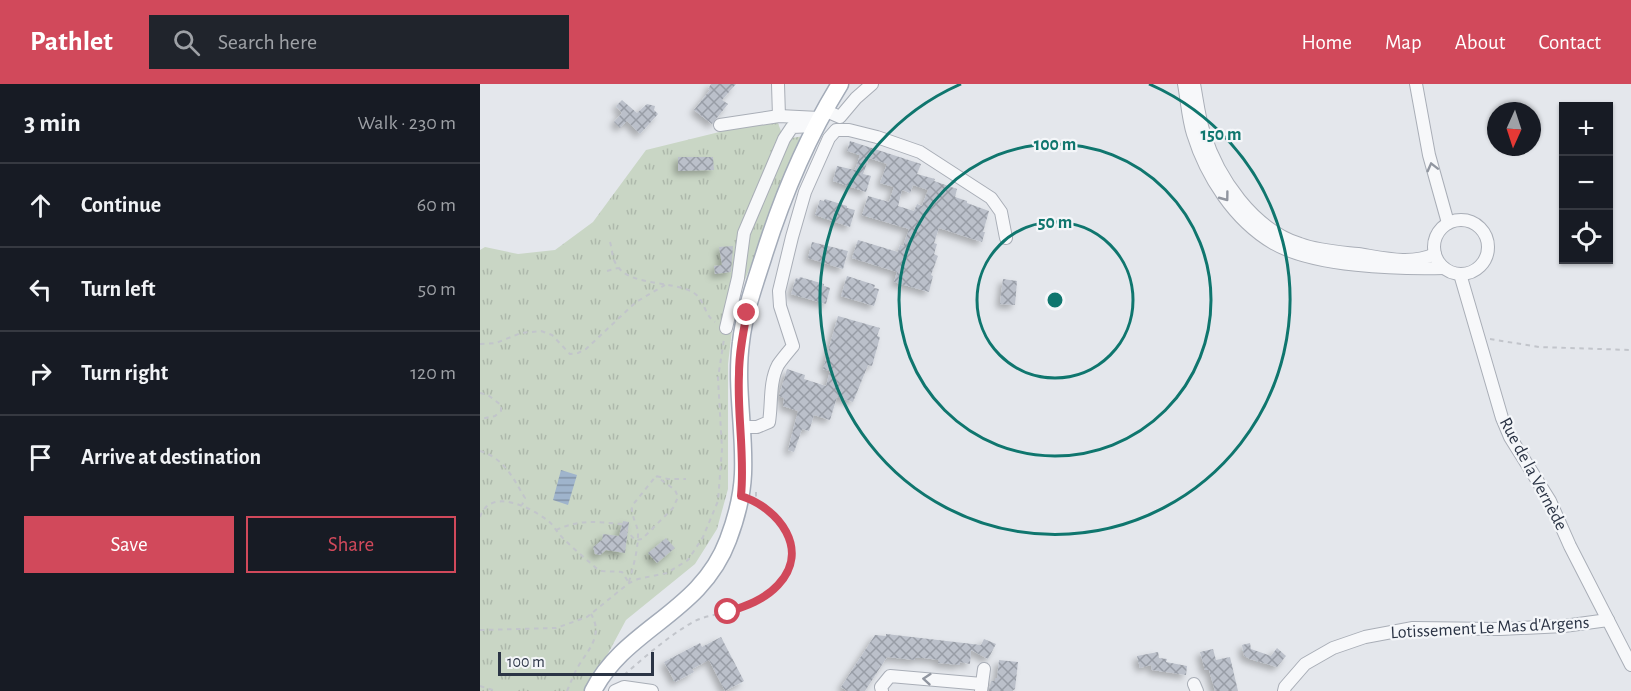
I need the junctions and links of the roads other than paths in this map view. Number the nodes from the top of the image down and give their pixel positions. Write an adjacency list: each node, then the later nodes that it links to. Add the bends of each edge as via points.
1 (778, 84): 7 (street)
2 (840, 84): 8 (main road)
3 (872, 84): 8 (street, via 840,117)
4 (1184, 84): 13 (street, one-way to 13, via 1193,134 1211,177 1254,230 1295,253 1316,258 1406,270)
5 (1194, 84): 12 (street, via 1204,133 1221,174 1261,222 1298,244 1318,249 1404,260 1422,260)
6 (1416, 84): 10 (street, one-way to 6, via 1429,155)
7 (778, 116): 8 (street); 9 (street)
8 (819, 118): 15 (street, via 792,127 784,139 744,233); 16 (main road, via 776,216 747,313 738,375)
9 (720, 125)
10 (1448, 223): 12 (street, via 1436,237); 14 (street, via 1457,220 1475,224 1488,246 1483,263)
11 (1006, 238): 16 (street, via 1001,212 991,198 920,152 877,137 836,130 805,192 779,291 793,346 778,366 769,422)
12 (1435, 254): 13 (street)
13 (1444, 268): 14 (street)
14 (1460, 274): 17 (street, Rue de la Vernède, via 1510,437 1550,501)
15 (726, 328)
16 (741, 427): 22 (main road, via 741,496 727,543 715,566 685,602 613,660)
17 (1608, 620): 18 (street, Rue de la Vernède); 25 (street, Lotissement Le Mas d'Argens, via 1500,629 1413,628 1365,637 1305,663)
18 (1631, 665)
19 (984, 669): 20 (street)
20 (981, 688): 24 (street, one-way to 24, via 890,676)
21 (619, 689): 23 (street)
22 (593, 691)
23 (652, 691)
24 (882, 691)
25 (1284, 691)

